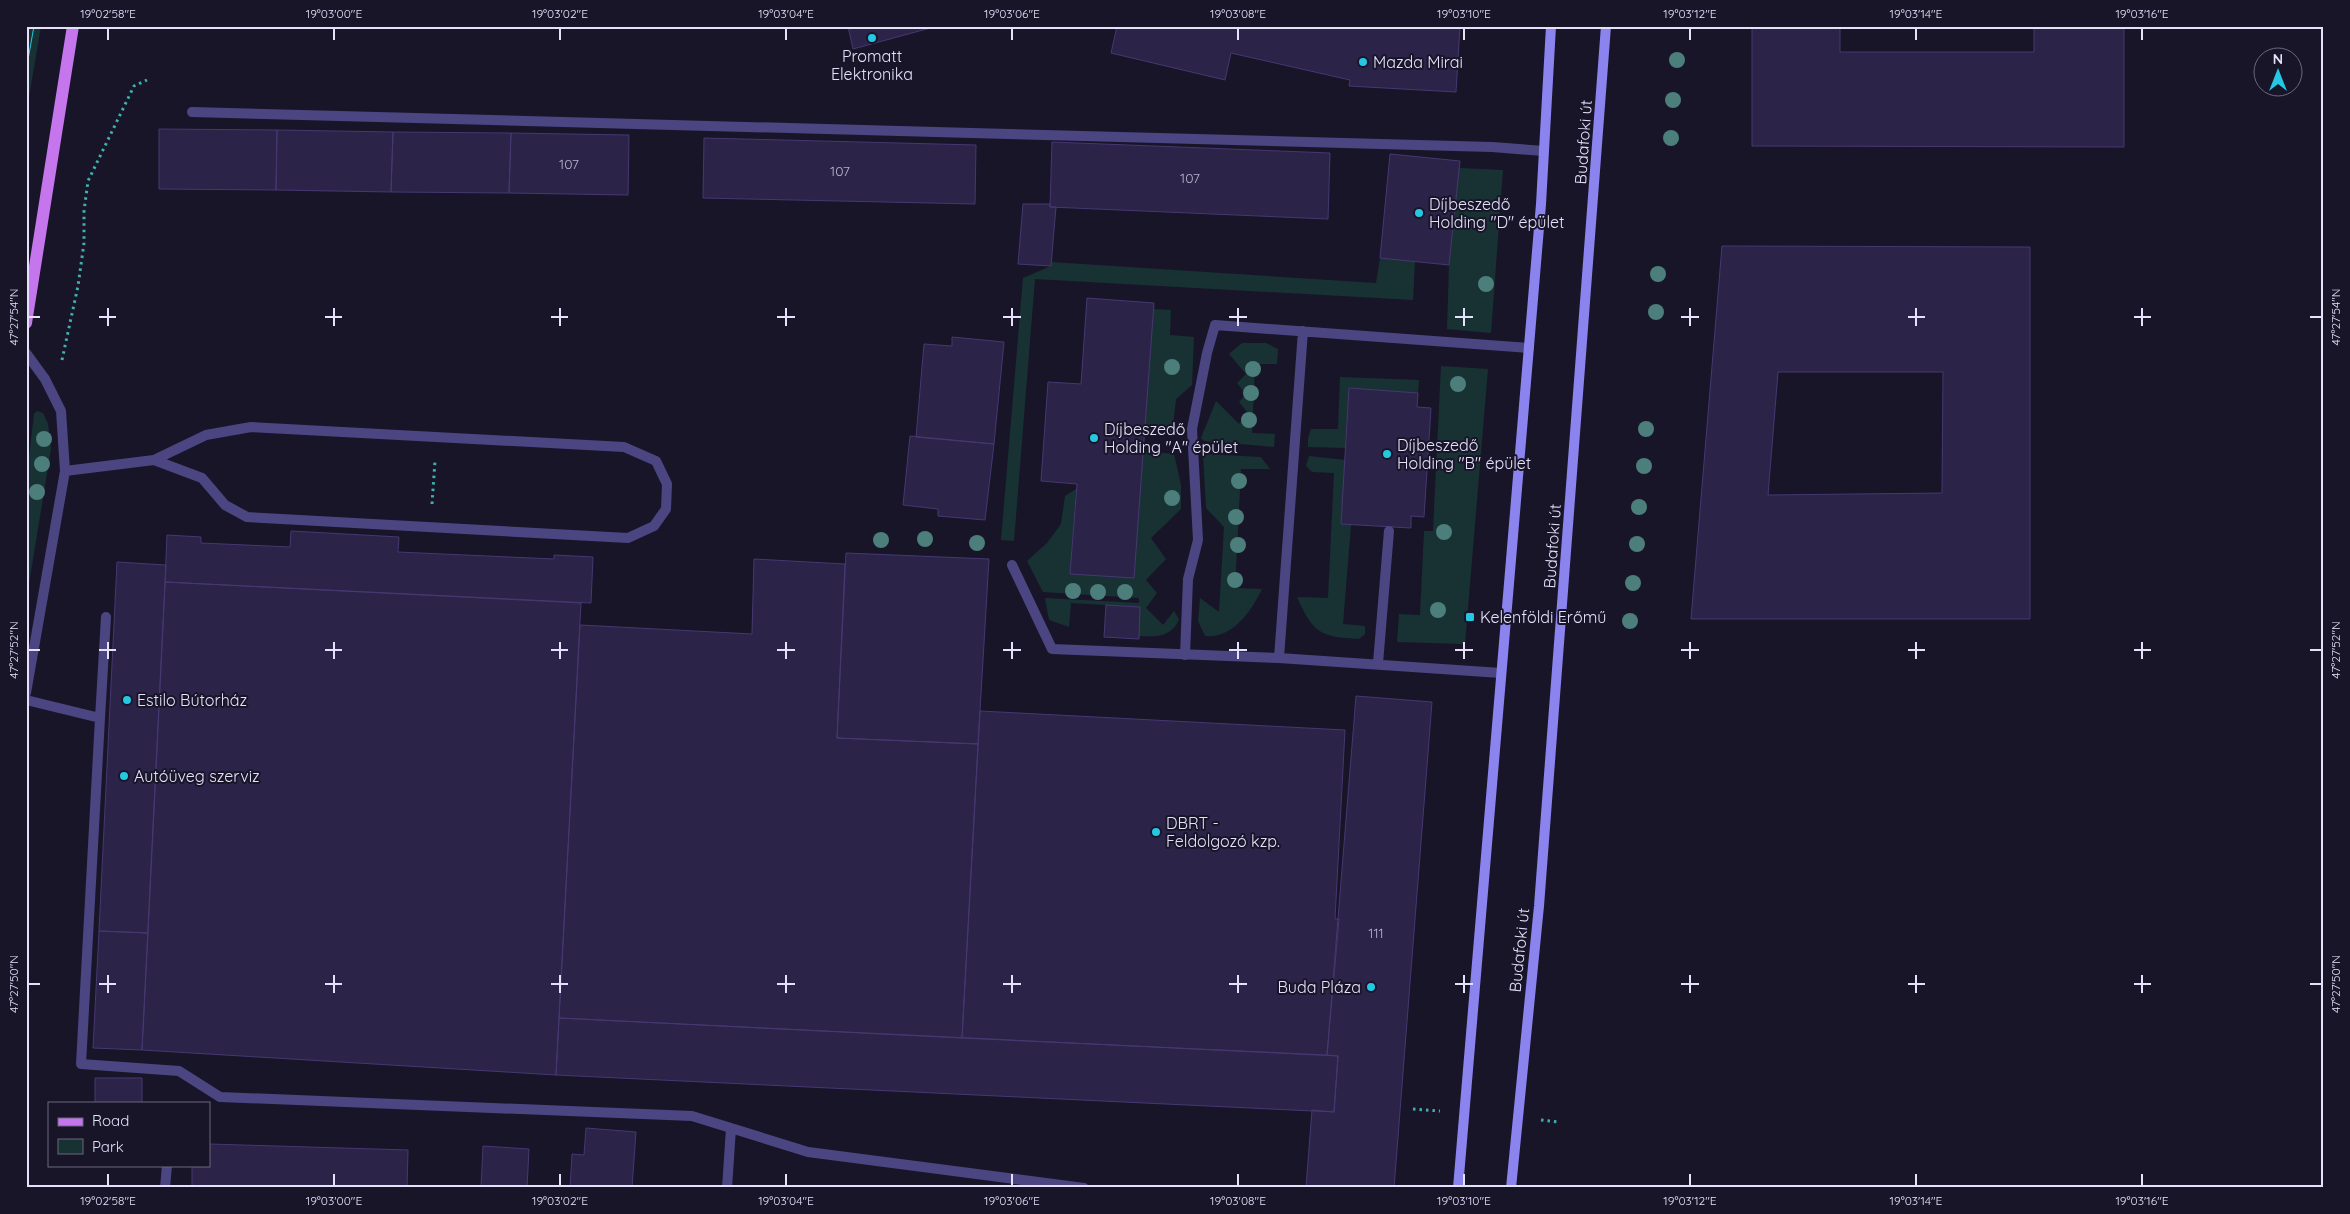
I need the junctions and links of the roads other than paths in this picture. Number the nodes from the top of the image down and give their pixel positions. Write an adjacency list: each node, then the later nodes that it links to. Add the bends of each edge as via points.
1 (73, 26): 6 (main road)
2 (1551, 26): 5 (main road)
3 (1606, 26): 30 (main road, Budafoki út, via 1539,906)
4 (192, 112): 5 (lane, via 1492,146)
5 (1544, 151): 8 (main road)
6 (26, 323)
7 (1304, 331): 8 (lane); 15 (lane, via 1215,325 1192,429 1198,540 1188,579); 16 (lane)
8 (1528, 348): 18 (main road)
9 (26, 353): 11 (lane, via 45,379 61,411)
10 (154, 460): 10 (lane, via 206,435 251,427 624,447 656,461 667,484 666,509 654,526 628,538 246,517 225,505 202,478); 11 (lane)
11 (65, 471): 19 (lane)
12 (1388, 531): 17 (lane)
13 (1012, 565): 15 (lane, via 1052,649)
14 (106, 617): 21 (lane)
15 (1185, 656): 16 (lane)
16 (1280, 658): 17 (lane)
17 (1378, 663): 18 (lane)
18 (1501, 673): 29 (main road)
19 (26, 693)
20 (26, 700): 21 (lane)
21 (100, 718): 22 (lane, via 81,1064 179,1071)
22 (220, 1097): 23 (lane); 24 (lane, via 692,1116)
23 (210, 1102)
24 (731, 1128): 27 (lane); 28 (lane, via 808,1152)
25 (167, 1166): 26 (lane)
26 (164, 1188)
27 (727, 1188)
28 (1084, 1188)
29 (1458, 1188)
30 (1511, 1188)

